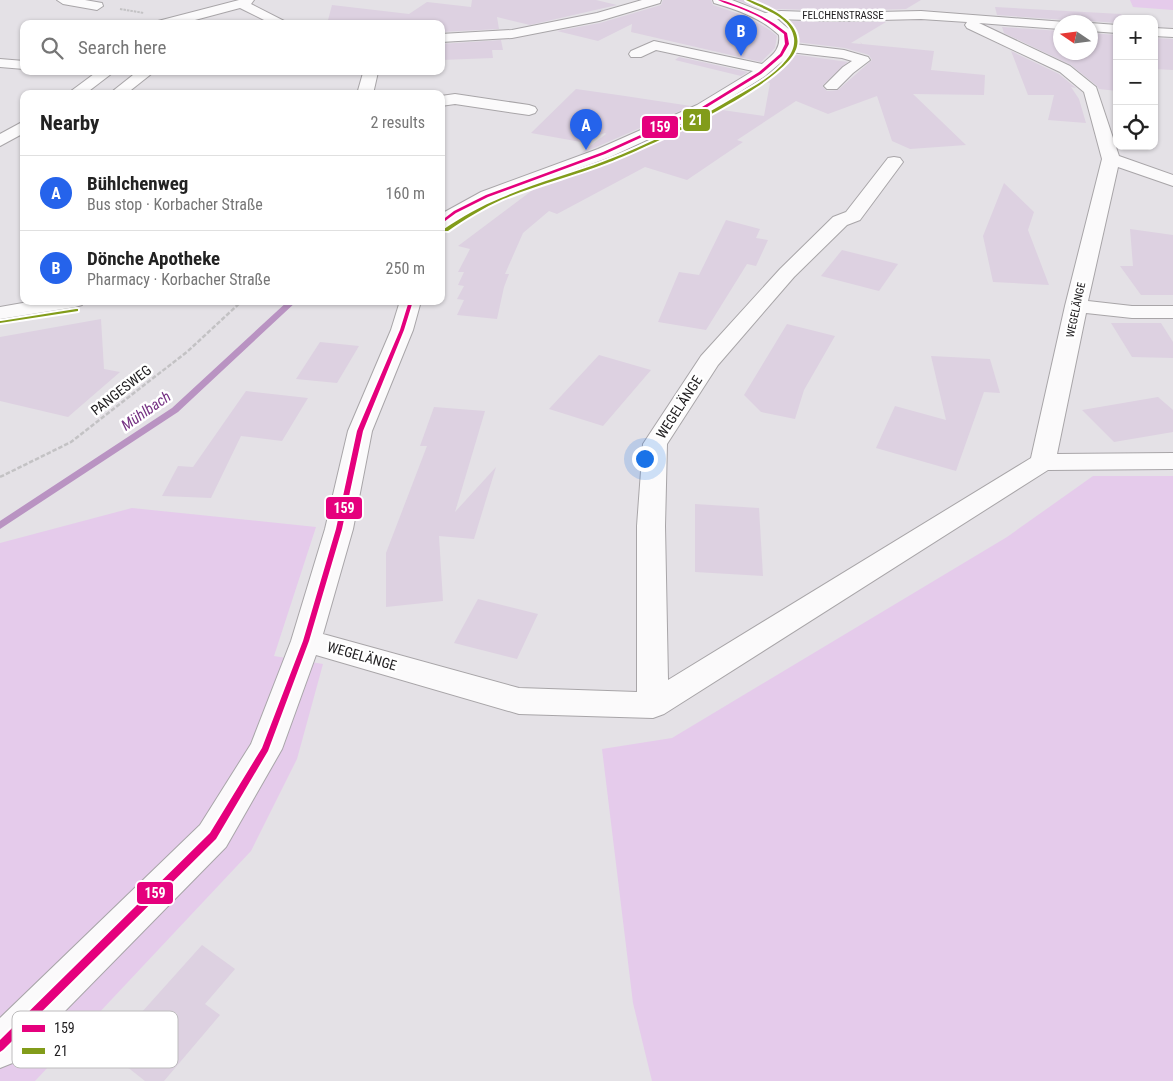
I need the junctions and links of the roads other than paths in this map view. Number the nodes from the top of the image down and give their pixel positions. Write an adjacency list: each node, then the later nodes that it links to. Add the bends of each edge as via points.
1 (63, 0): 7 (street)
2 (655, 0): 11 (street)
3 (719, 0): 12 (street)
4 (863, 0): 9 (street)
5 (245, 2): 14 (street); 15 (street)
6 (936, 5): 10 (street)
7 (97, 6)
8 (565, 10): 11 (street)
9 (863, 15): 10 (street, FELCHENSTRASSE); 12 (street, FELCHENSTRASSE)
10 (922, 15): 13 (street, FELCHENSTRASSE)
11 (599, 16): 21 (street, via 512,34)
12 (764, 17): 22 (street, via 786,34)
13 (959, 19): 16 (street, FELCHENSTRASSE); 39 (street, WEGELÄNGE, via 1065,69 1091,90)
14 (178, 20)
15 (277, 20)
16 (1053, 25)
17 (1098, 28): 18 (street)
18 (1113, 29)
19 (1158, 32): 20 (street)
20 (1173, 33)
21 (445, 38)
22 (785, 46): 27 (street, via 781,55); 31 (street, via 844,54 863,60)
23 (636, 54): 27 (street, via 654,45)
24 (20, 60): 25 (street)
25 (2, 64): 26 (street)
26 (20, 65)
27 (764, 70): 42 (street, via 703,108 604,153 487,196)
28 (102, 75): 32 (street)
29 (142, 75): 33 (street)
30 (370, 75): 34 (street)
31 (832, 86)
32 (80, 90)
33 (122, 90)
34 (367, 90)
35 (445, 101): 36 (street)
36 (529, 110)
37 (20, 128): 38 (street)
38 (0, 141)
39 (1111, 159): 41 (street); 45 (street, WEGELÄNGE)
40 (894, 162): 51 (street, WEGELÄNGE, via 853,216 840,221 787,273 709,360 655,444 651,526)
41 (1173, 181)
42 (445, 220)
43 (50, 305): 47 (street)
44 (410, 305): 50 (street, via 360,431 339,529)
45 (1076, 306): 46 (street, via 1132,312); 49 (street, WEGELÄNGE)
46 (1173, 312)
47 (0, 313)
48 (1173, 461): 49 (street)
49 (1043, 462): 51 (street)
50 (306, 641): 51 (street, WEGELÄNGE, via 519,701); 52 (street, via 265,749 213,836)
51 (653, 705)
52 (36, 1011)
53 (12, 1035): 54 (street)
54 (0, 1047)

